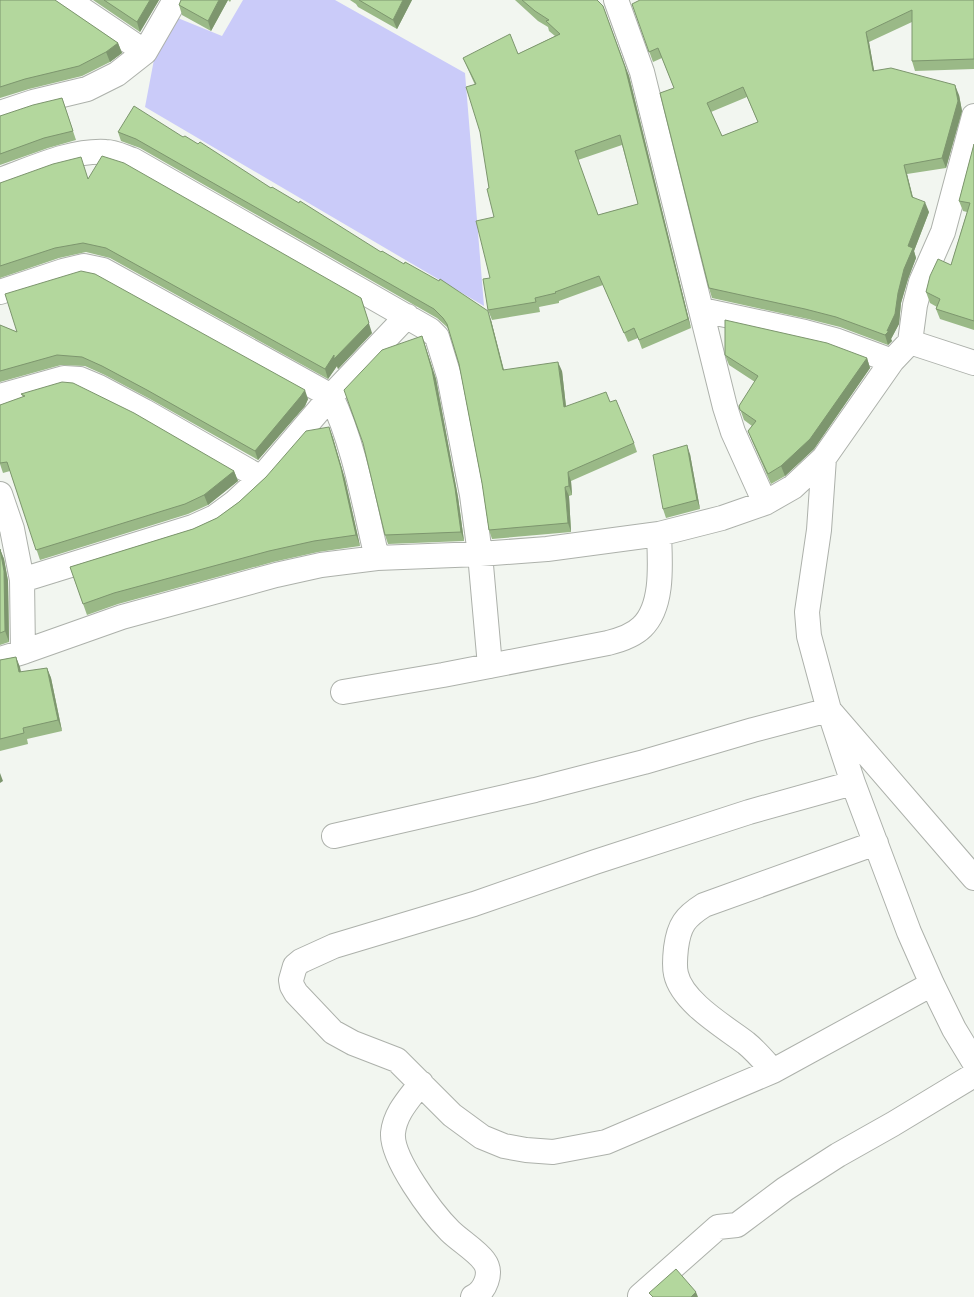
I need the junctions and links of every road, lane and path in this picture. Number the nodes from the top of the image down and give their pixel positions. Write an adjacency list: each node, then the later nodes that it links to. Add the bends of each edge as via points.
1 (68, 0): 4 (street)
2 (175, 0): 4 (street)
3 (616, 0): 9 (street, via 642,72)
4 (145, 52): 5 (street, via 104,82)
5 (0, 113)
6 (974, 116): 11 (street, via 943,232 921,282)
7 (0, 180): 10 (street, via 85,152 108,152 133,160)
8 (0, 292): 15 (street, via 84,266 103,270)
9 (702, 310): 12 (street, via 835,340); 19 (street, via 733,432)
10 (407, 316): 15 (street); 22 (street, via 437,337 442,353 472,495)
11 (910, 342): 12 (street); 13 (street)
12 (892, 361): 16 (street)
13 (974, 363)
14 (0, 396): 17 (street, via 64,378 80,379 137,407)
15 (331, 396): 17 (street); 23 (street, via 343,421)
16 (824, 458): 19 (street, via 793,487); 29 (street, via 819,530 807,612 809,636)
17 (261, 478): 24 (street, via 215,517 193,527)
18 (0, 494): 20 (street)
19 (765, 503): 21 (street)
20 (6, 530): 24 (street)
21 (660, 534): 22 (street); 27 (street, via 657,595 651,615 642,628 608,643)
22 (480, 554): 23 (street); 27 (street)
23 (377, 558): 25 (street, via 321,565 230,587 122,617)
24 (22, 580): 25 (street)
25 (23, 652): 26 (street)
26 (0, 659)
27 (490, 666): 28 (street)
28 (343, 692)
29 (829, 710): 30 (street); 31 (street, via 553,785); 33 (street)
30 (853, 783): 32 (street); 38 (street, via 749,812 474,904 334,946 296,966 292,973 292,986 333,1032 397,1060)
31 (334, 836)
32 (876, 842): 34 (street); 36 (street, via 704,905 686,918 680,928 675,960 676,976 684,992 748,1045)
33 (974, 878)
34 (932, 984): 35 (street); 36 (street)
35 (974, 1062)
36 (773, 1071): 38 (street, via 606,1142 553,1152 504,1146 482,1137 452,1115)
37 (974, 1074): 39 (street, via 838,1154 737,1225 718,1227)
38 (421, 1084): 40 (street, via 400,1111 393,1134 394,1144 404,1168 438,1218 485,1262 486,1284)
39 (640, 1296)
40 (473, 1297)

